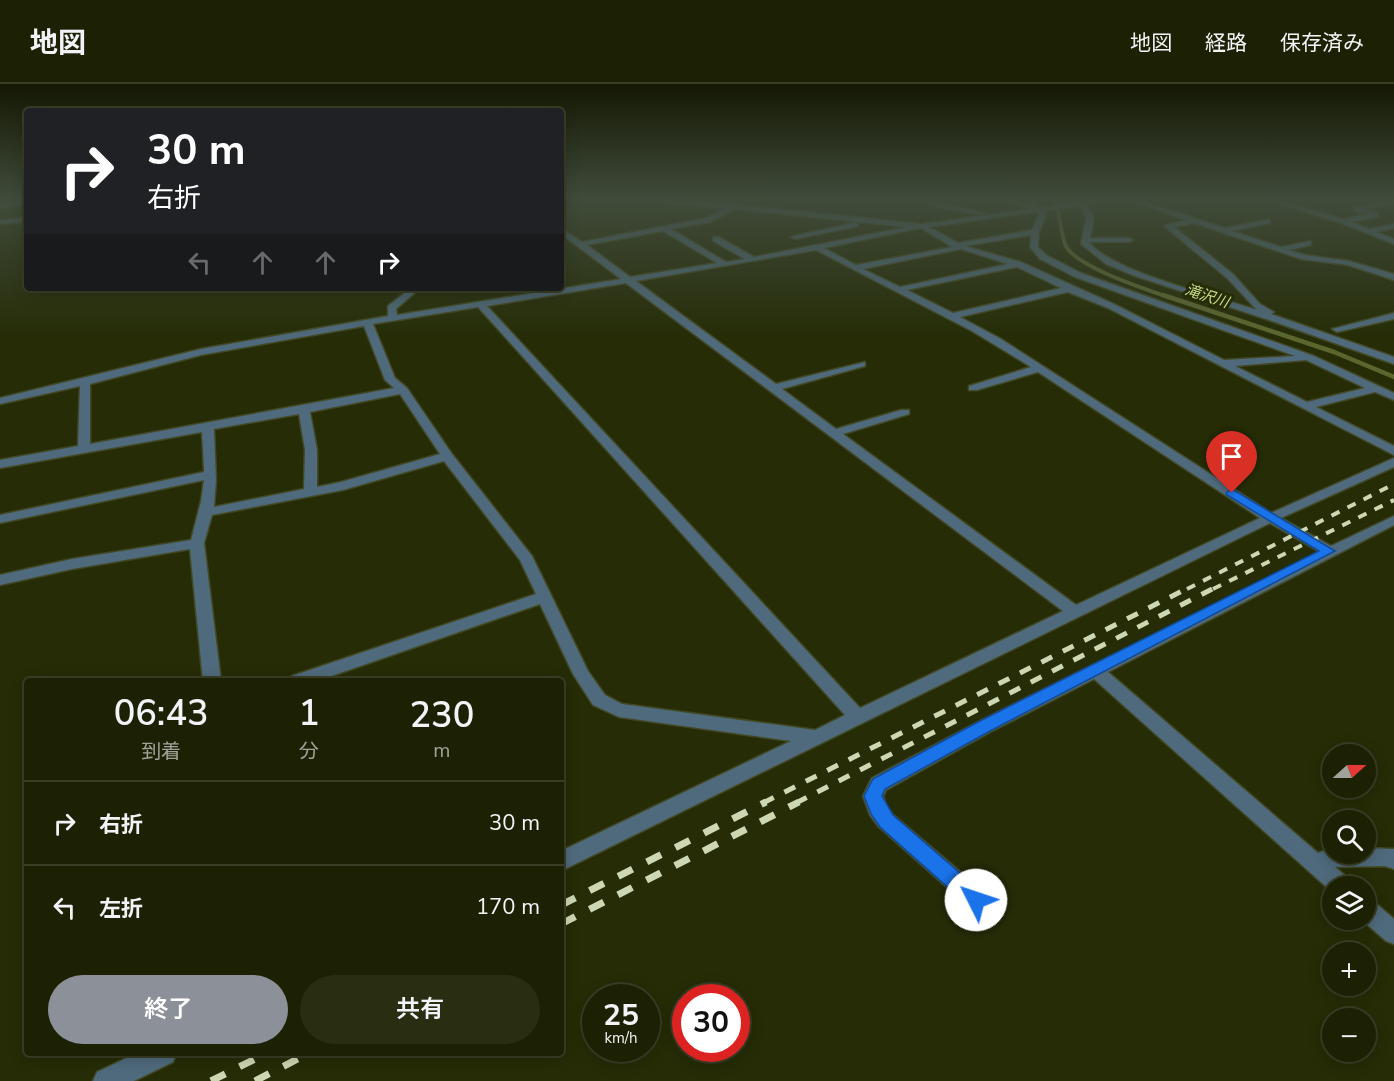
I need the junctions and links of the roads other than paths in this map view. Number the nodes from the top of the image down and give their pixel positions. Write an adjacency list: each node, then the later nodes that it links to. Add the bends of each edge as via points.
1 (583, 246): 20 (street)
2 (693, 246): 14 (street)
3 (727, 246): 13 (street)
4 (823, 246): 11 (street)
5 (959, 246): 15 (street); 16 (street)
6 (1034, 246): 33 (street, via 1042,257 1078,275)
7 (1086, 246): 31 (street, via 1095,255 1130,270)
8 (1192, 246): 31 (street, via 1230,276 1257,306)
9 (1271, 246): 12 (street)
10 (1297, 246): 12 (street)
11 (816, 247): 13 (street); 16 (street)
12 (1281, 249): 18 (street)
13 (753, 260): 14 (street)
14 (724, 264): 20 (street)
15 (1018, 264): 21 (street); 23 (street)
16 (854, 268): 23 (street)
17 (1394, 271): 18 (street)
18 (1382, 273): 19 (street)
19 (1394, 277)
20 (629, 280): 22 (street); 39 (street)
21 (1069, 289): 27 (street); 35 (street)
22 (564, 290)
23 (897, 290): 27 (street)
24 (412, 291): 29 (street, via 391,308)
25 (561, 291): 26 (street)
26 (480, 304): 29 (street); 68 (street)
27 (953, 315): 37 (street)
28 (1394, 316): 32 (street)
29 (393, 318): 30 (street)
30 (368, 322): 38 (street, via 201,352); 41 (street, via 390,380)
31 (1304, 328): 34 (street)
32 (1337, 328)
33 (1310, 358): 35 (street); 42 (street)
34 (1394, 361)
35 (1222, 363): 44 (street)
36 (861, 364): 39 (street)
37 (1039, 368): 40 (street); 57 (street)
38 (86, 382): 43 (street); 49 (street)
39 (774, 388): 48 (street)
40 (973, 388)
41 (404, 390): 45 (street); 51 (street)
42 (1388, 392): 44 (street)
43 (0, 401)
44 (1306, 406): 50 (street)
45 (304, 410): 47 (street); 55 (street, via 311,450)
46 (905, 412): 48 (street)
47 (208, 426): 49 (street); 54 (street)
48 (834, 433): 64 (street)
49 (84, 448): 53 (street)
50 (1394, 451)
51 (447, 456): 55 (street); 63 (street, via 527,559)
52 (1394, 462): 57 (street)
53 (0, 464)
54 (209, 475): 56 (street); 58 (street)
55 (311, 492): 56 (street)
56 (206, 512): 60 (street)
57 (1270, 518): 61 (street); 64 (street)
58 (0, 519)
59 (1394, 520): 61 (street)
60 (197, 543): 62 (street); 66 (street)
61 (1329, 551): 65 (street)
62 (0, 580)
63 (546, 596): 67 (street); 69 (street, via 581,674 599,700 619,710)
64 (1076, 613): 68 (street)
65 (1096, 671): 72 (street); 74 (street, via 879,784 873,796 886,821)
66 (212, 678)
67 (307, 678)
68 (858, 718): 69 (street)
69 (816, 737): 71 (street)
70 (1394, 859): 72 (street, via 1329,858)
71 (564, 860)
72 (1316, 864): 73 (street)
73 (1330, 876)
74 (976, 900)
75 (1376, 917): 76 (street)
76 (1394, 933)
77 (158, 1056): 78 (street)
78 (106, 1081)

